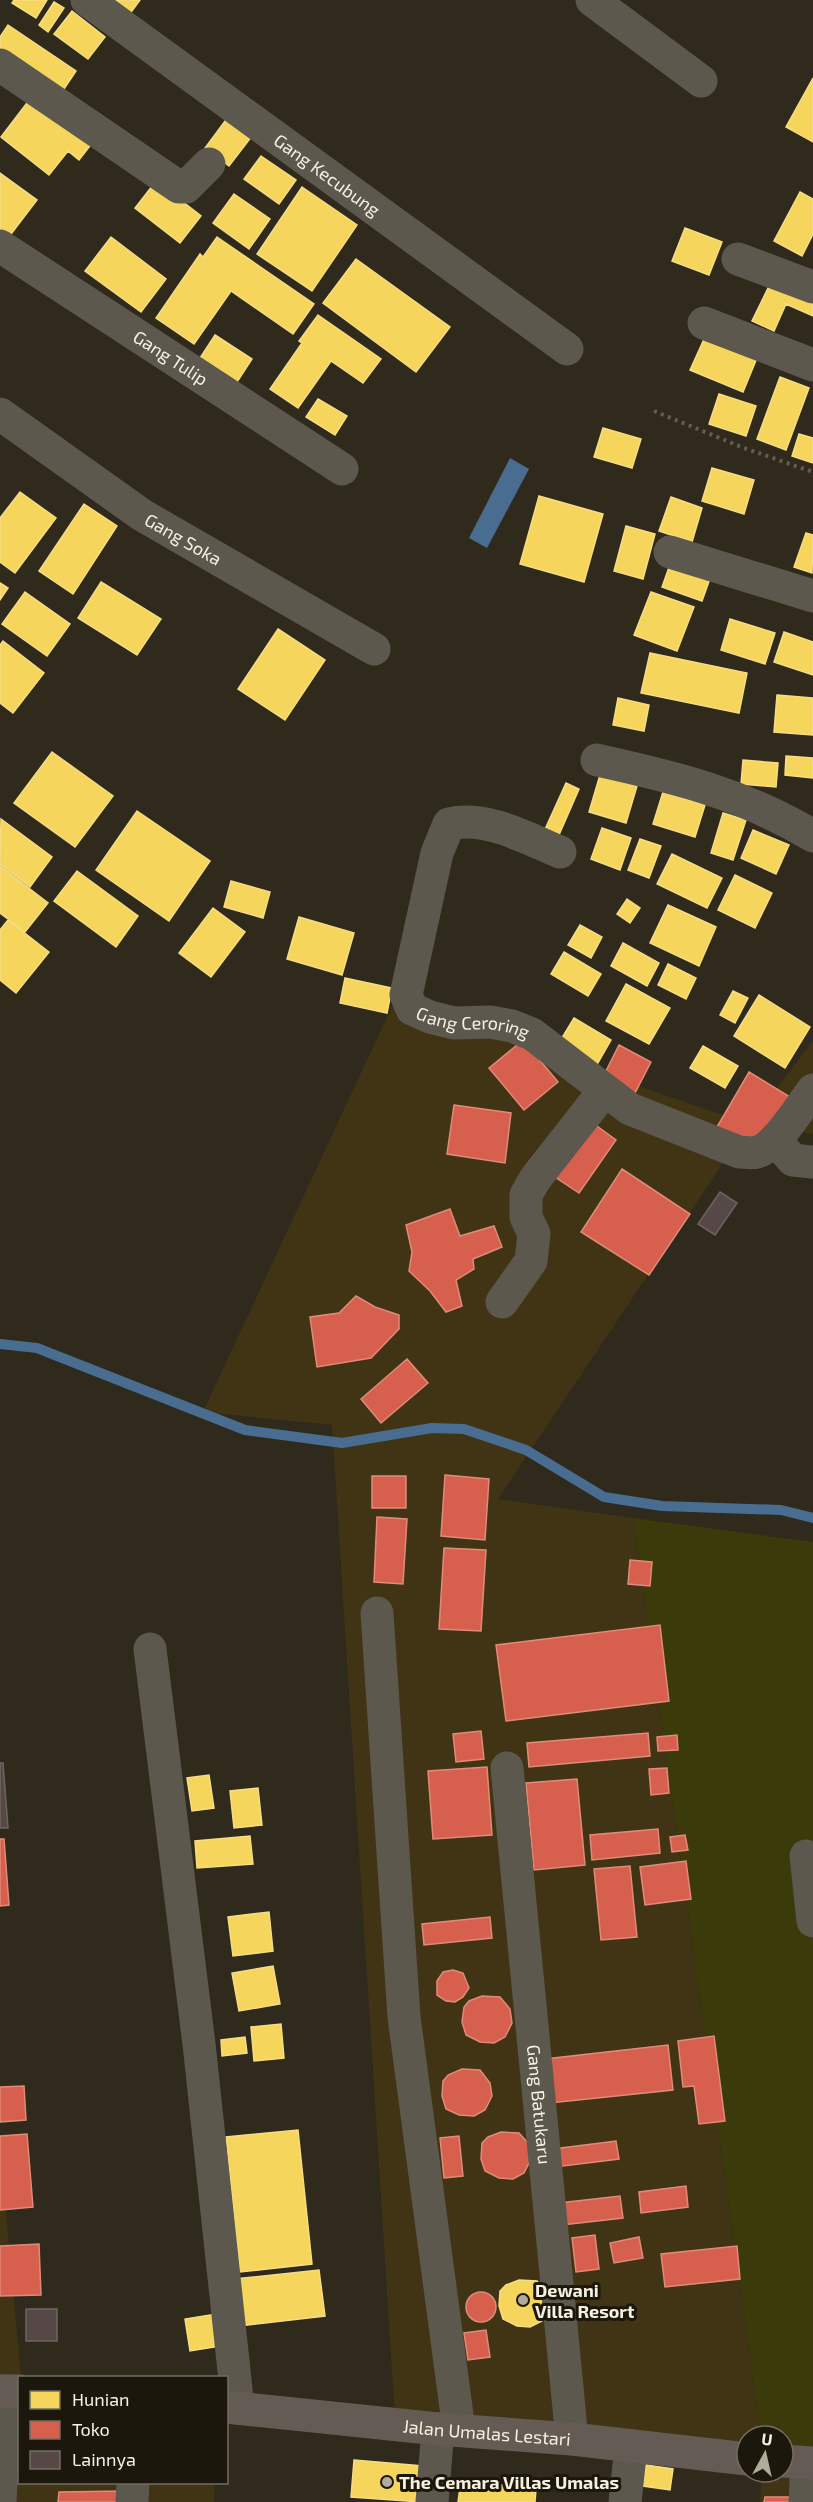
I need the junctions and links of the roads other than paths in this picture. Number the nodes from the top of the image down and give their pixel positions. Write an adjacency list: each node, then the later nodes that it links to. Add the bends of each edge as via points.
1 (87, 0): 10 (street, Gang Kecubung)
2 (592, 0): 4 (street)
3 (0, 65): 5 (street, via 179,187 186,187)
4 (701, 81)
5 (209, 164)
6 (0, 246): 13 (street, Gang Tulip)
7 (738, 258): 8 (street)
8 (813, 287)
9 (704, 323): 11 (street)
10 (567, 349)
11 (813, 365)
12 (0, 414): 16 (street, Gang Soka, via 142,515)
13 (342, 469)
14 (670, 552): 15 (street)
15 (813, 596)
16 (374, 649)
17 (597, 760): 18 (street, via 732,795)
18 (813, 836)
19 (560, 852): 21 (street, Gang Ceroring, via 481,822 449,825 437,853 406,995 412,1009 430,1017 454,1023 490,1022 532,1034)
20 (813, 1090): 22 (street)
21 (604, 1091): 22 (street, Gang Ceroring, via 630,1109 739,1152 759,1152); 24 (street, via 526,1195 526,1216 534,1234 531,1261)
22 (775, 1140): 23 (street, via 793,1160)
23 (813, 1162)
24 (502, 1302)
25 (377, 1613): 32 (street, via 404,2017)
26 (150, 1649): 31 (street, via 197,2033)
27 (507, 1768): 33 (street, Gang Batukaru)
28 (806, 1856): 29 (street)
29 (813, 1921)
30 (8, 2391): 38 (street)
31 (232, 2407): 32 (street, Jalan Umalas Lestari)
32 (449, 2429): 33 (street, Jalan Umalas Lestari); 40 (street)
33 (572, 2439): 34 (street, Jalan Umalas Lestari)
34 (631, 2446): 35 (street, Jalan Umalas Lestari); 41 (street)
35 (735, 2458)
36 (801, 2463): 42 (street)
37 (133, 2484): 39 (street)
38 (0, 2502)
39 (132, 2502)
40 (432, 2502)
41 (626, 2502)
42 (805, 2502)

